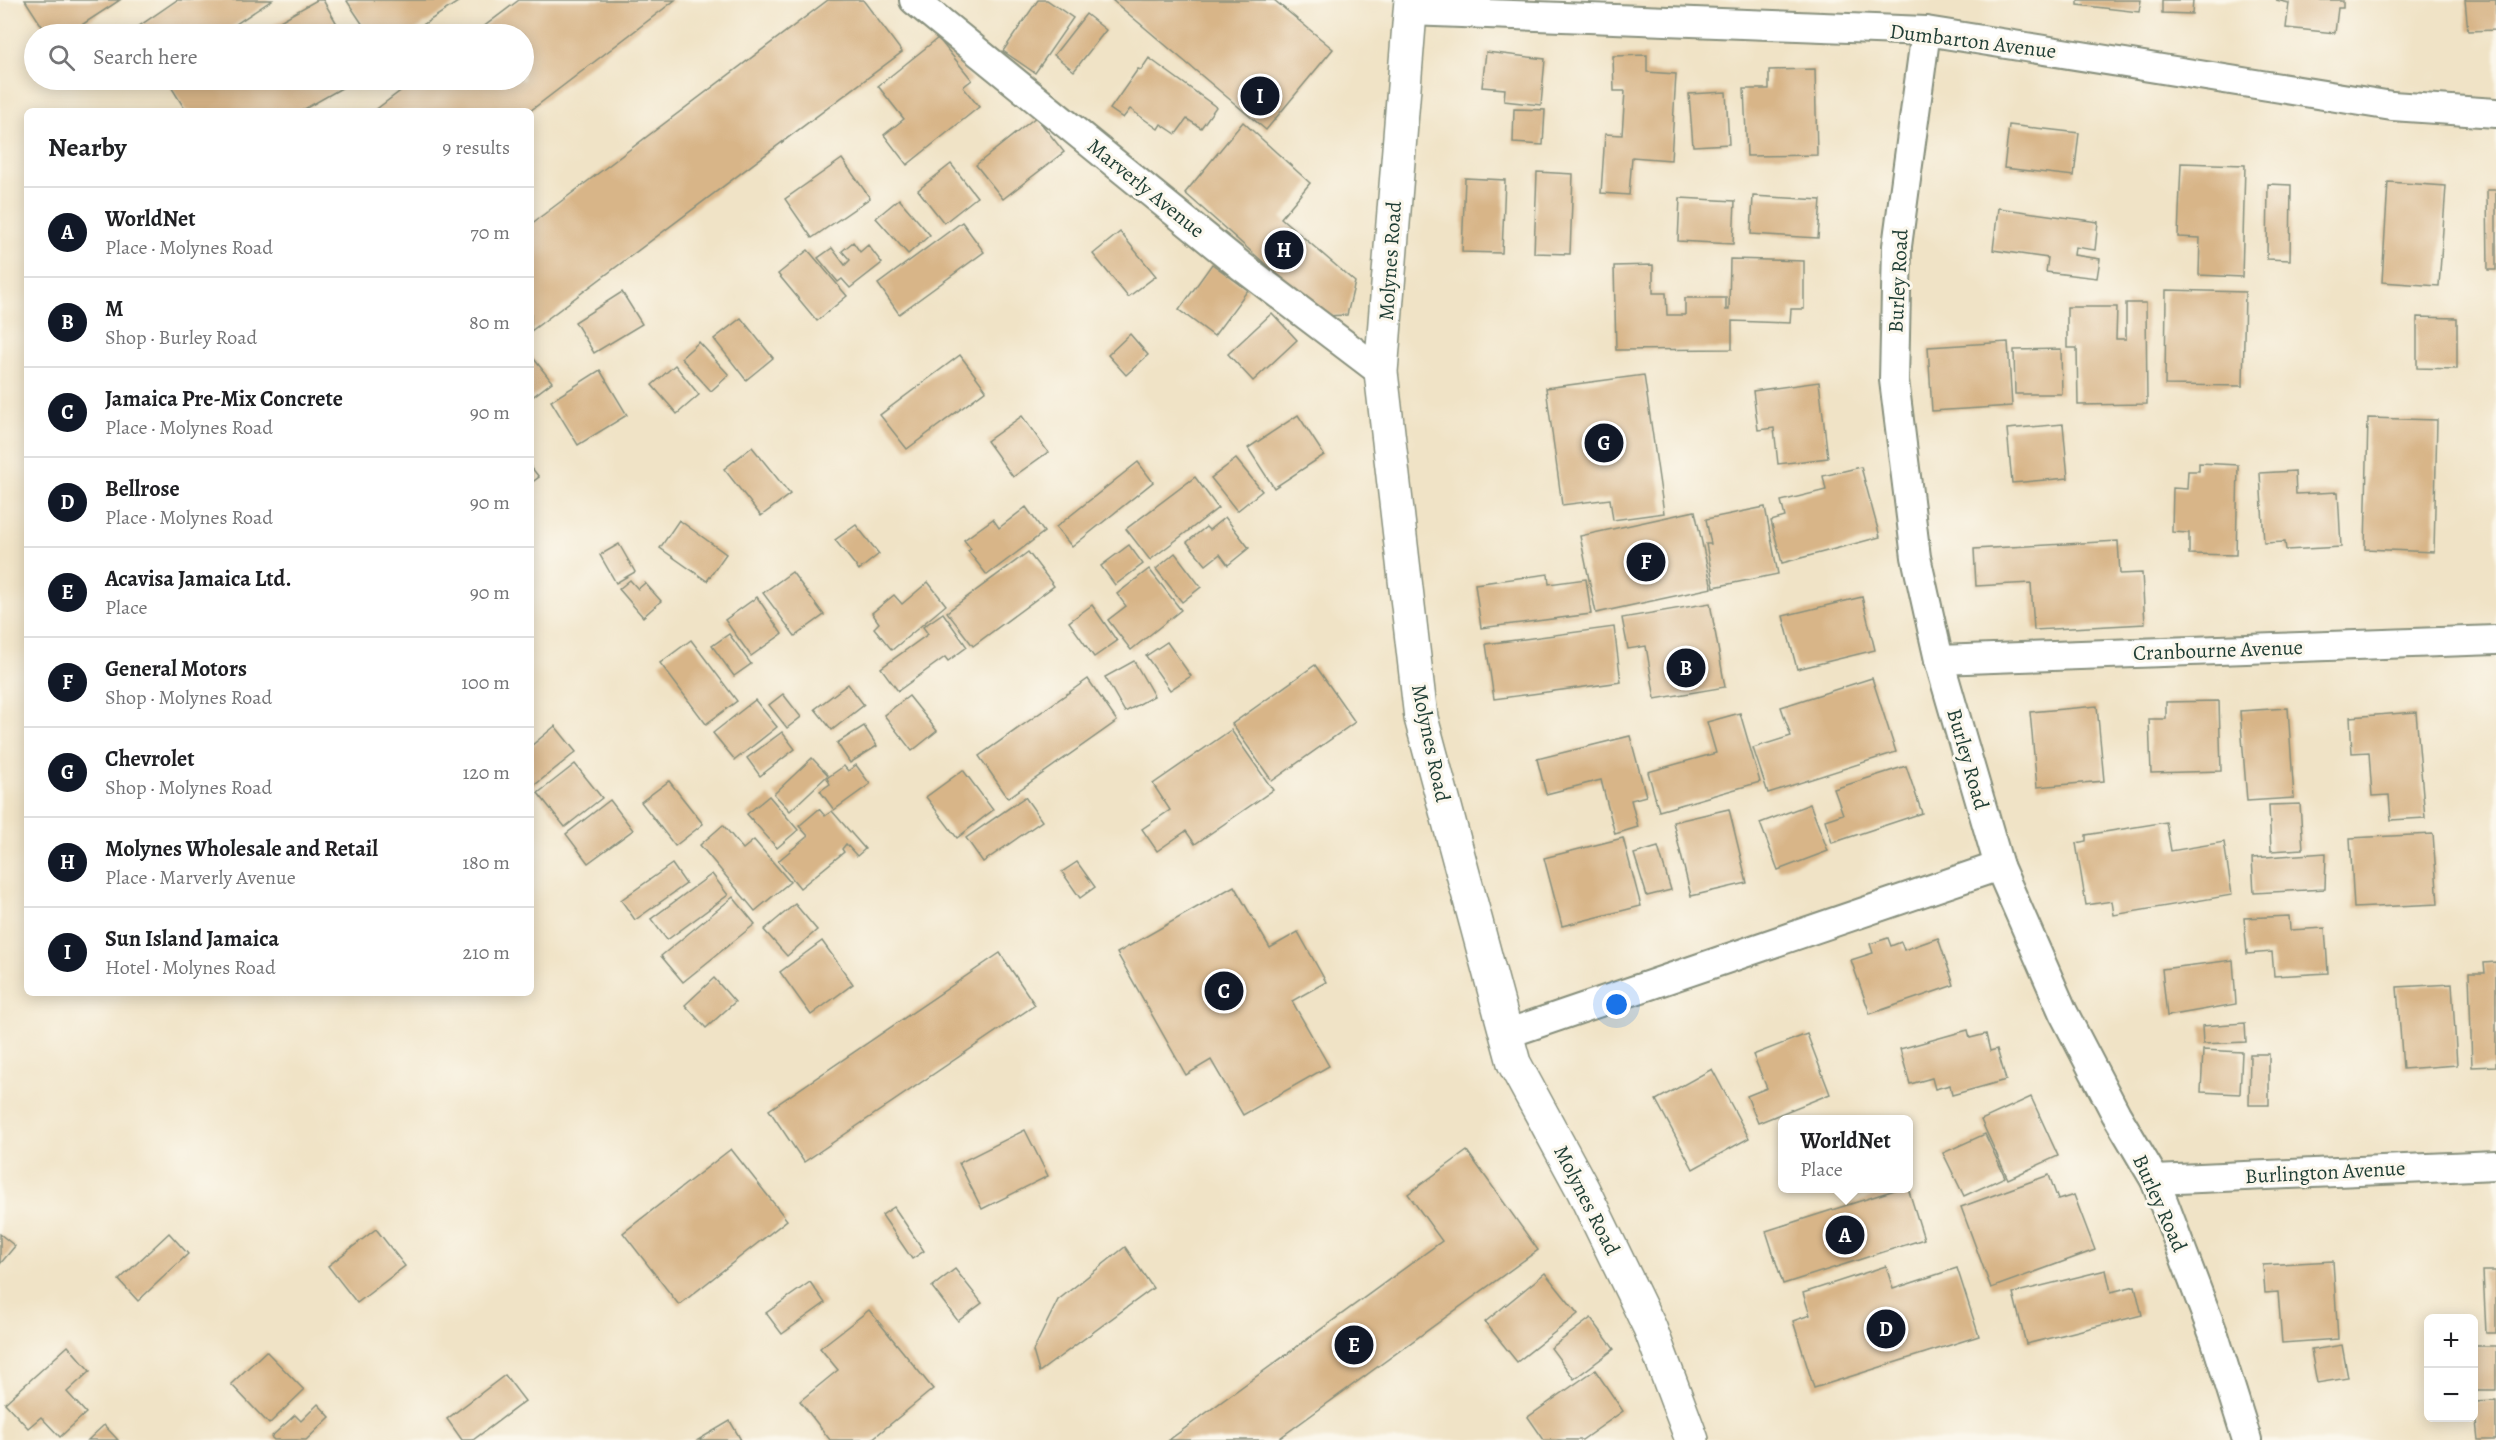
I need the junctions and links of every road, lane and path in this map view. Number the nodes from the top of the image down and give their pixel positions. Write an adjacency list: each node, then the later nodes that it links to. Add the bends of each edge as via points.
1 (914, 0): 5 (street, Marverly Avenue, via 1240,265)
2 (1410, 5): 3 (street, Dumbarton Avenue); 5 (main road, Molynes Road)
3 (1926, 31): 4 (street, Dumbarton Avenue, via 2392,106); 7 (street, Burley Road, via 1897,246 1894,380 1916,557)
4 (2496, 113)
5 (1381, 372): 9 (main road, Molynes Road, via 1421,718)
6 (2496, 640): 7 (street, Cranbourne Avenue)
7 (1939, 660): 8 (street, Burley Road)
8 (1999, 866): 9 (street); 11 (street, Burley Road, via 2063,1012)
9 (1506, 1034): 12 (main road, Molynes Road, via 1514,1063 1583,1190 1650,1328)
10 (2496, 1165): 11 (street, Burlington Avenue)
11 (2154, 1180): 13 (street, Burley Road, via 2215,1338)
12 (1692, 1440)
13 (2247, 1440)

